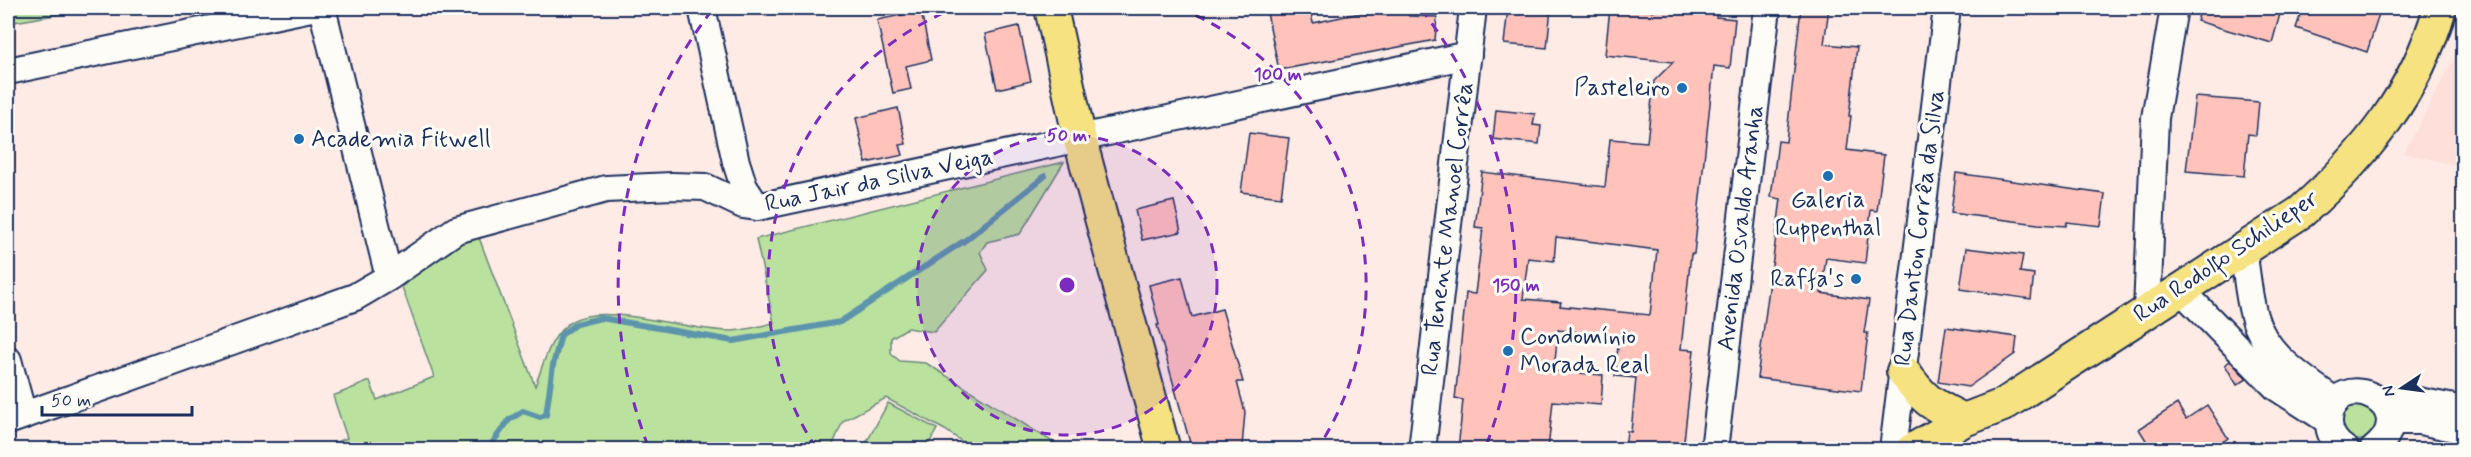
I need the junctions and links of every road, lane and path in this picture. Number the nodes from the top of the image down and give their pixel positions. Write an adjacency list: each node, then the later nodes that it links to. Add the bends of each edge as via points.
1 (311, 8): 11 (street)
2 (322, 8): 15 (street)
3 (702, 8): 13 (street, via 736,162 744,187)
4 (1051, 8): 12 (main road)
5 (1473, 8): 10 (street, Rua Tenente Manoel Corrêa)
6 (1767, 8): 28 (street, Avenida Osvaldo Aranha)
7 (1947, 8): 19 (street, Rua Danton Corrêa da Silva)
8 (2174, 8): 17 (street, via 2155,118)
9 (2440, 8): 14 (main road, Rua Rodolfo Schilieper, via 2431,39 2408,89 2376,135 2340,177 2301,212)
10 (1468, 56): 12 (street, Rua Jair da Silva Veiga); 27 (street, Rua Tenente Manoel Corrêa)
11 (8, 71)
12 (1080, 140): 13 (street, Rua Jair da Silva Veiga); 26 (main road)
13 (757, 207): 15 (street, Rua Jair da Silva Veiga, via 743,205 705,187 606,189 456,230)
14 (2243, 251): 16 (main road, Rua Rodolfo Schilieper); 24 (street, via 2254,317 2263,338 2290,369)
15 (389, 277): 22 (street, Rua Jair da Silva Veiga, via 355,297)
16 (2182, 291): 17 (main road, Rua Rodolfo Schilieper); 24 (street, via 2276,387)
17 (2148, 311): 25 (main road, Rua Rodolfo Schilieper)
18 (8, 360): 22 (street)
19 (1903, 371): 25 (main road, via 1919,395 1935,406); 29 (street, Rua Danton Corrêa da Silva)
20 (2463, 410): 21 (street, via 2413,400)
21 (2386, 411): 23 (street); 24 (street, via 2373,395 2354,392); 31 (street, via 2388,432)
22 (15, 418)
23 (2463, 430)
24 (2332, 431)
25 (1961, 435): 30 (main road, Rua Rodolfo Schilieper)
26 (1164, 450)
27 (1422, 450)
28 (1714, 450)
29 (1893, 450)
30 (1912, 450)
31 (2373, 450)

